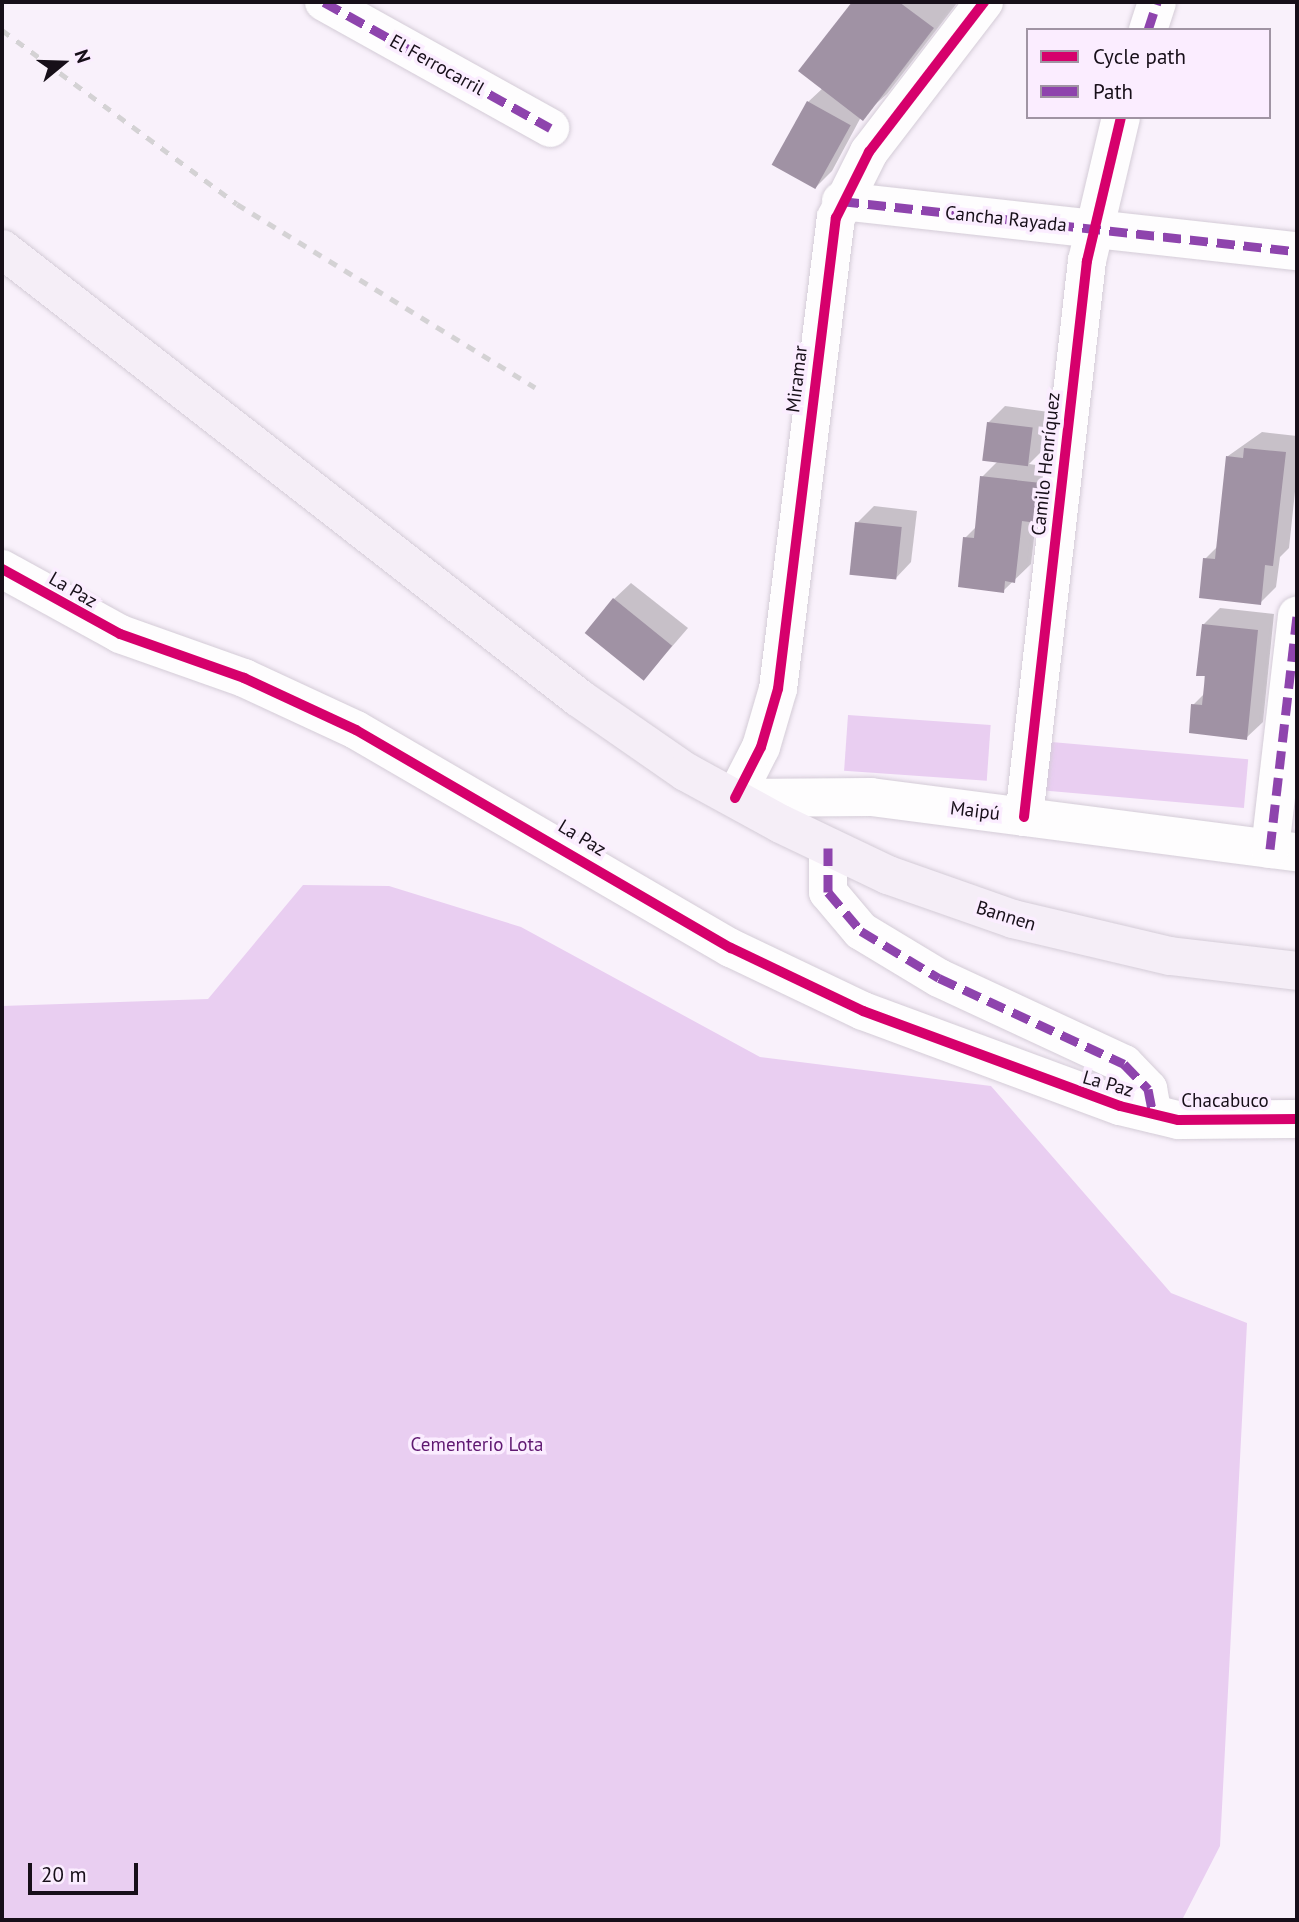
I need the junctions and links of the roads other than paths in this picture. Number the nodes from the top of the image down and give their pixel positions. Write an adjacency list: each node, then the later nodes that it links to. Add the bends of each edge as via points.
1 (324, 2): 6 (street, El Ferrocarril)
2 (983, 2): 7 (street, Miramar, via 869,152)
3 (1157, 2): 4 (street)
4 (1149, 28)
5 (1120, 119): 8 (street, Camilo Henríquez)
6 (550, 128)
7 (841, 201): 8 (street, Cancha Rayada); 13 (street, Miramar, via 778,688 761,747)
8 (1093, 228): 10 (street, Cancha Rayada); 14 (street, Camilo Henríquez)
9 (2, 249): 13 (main road, via 579,698)
10 (1297, 251)
11 (2, 569): 18 (street, La Paz, via 84,618 244,678 390,747 797,980 1051,1085)
12 (1297, 616): 16 (street)
13 (735, 798): 14 (street, Maipú, via 871,797); 15 (main road, Bannen)
14 (1024, 817): 16 (street, Maipú)
15 (828, 848): 17 (main road, Bannen, via 950,899 1091,940); 18 (street, via 828,892 861,931 939,978 1124,1063 1148,1089)
16 (1284, 850)
17 (1297, 971)
18 (1153, 1114): 19 (street, Chacabuco, via 1178,1120)
19 (1297, 1119)

